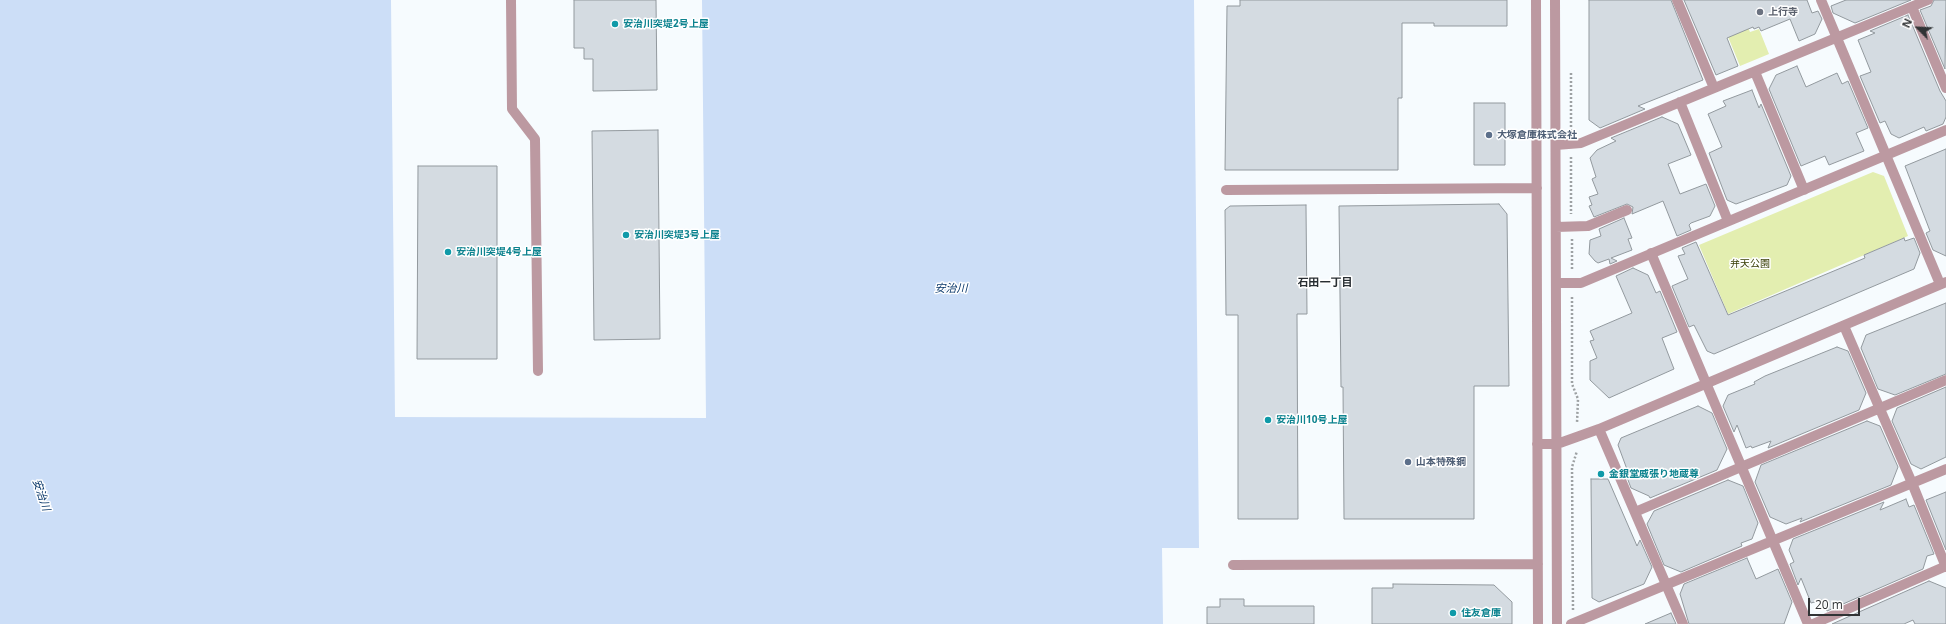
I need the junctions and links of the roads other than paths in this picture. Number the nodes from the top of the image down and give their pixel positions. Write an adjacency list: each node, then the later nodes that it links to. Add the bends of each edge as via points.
1 (511, 0): 26 (street, via 512,109 535,139)
2 (1536, 0): 16 (street)
3 (1555, 0): 14 (street)
4 (1677, 0): 10 (street)
5 (1821, 0): 8 (street)
6 (1928, 0): 7 (street)
7 (1912, 7): 8 (street); 11 (street)
8 (1837, 38): 9 (street); 15 (street)
9 (1756, 72): 10 (street); 18 (street)
10 (1714, 88): 12 (street)
11 (1946, 88)
12 (1680, 102): 14 (street, via 1581,143); 20 (street)
13 (1946, 130): 15 (street)
14 (1556, 145): 21 (street)
15 (1885, 155): 18 (street); 23 (street)
16 (1537, 188): 17 (street); 31 (street)
17 (1226, 190)
18 (1804, 190): 20 (street)
19 (1627, 210): 21 (street, via 1588,226)
20 (1728, 221): 22 (street)
21 (1556, 227): 24 (street)
22 (1651, 253): 24 (street, via 1581,283); 28 (street)
23 (1943, 283): 25 (street)
24 (1556, 284): 32 (street)
25 (1844, 326): 28 (street); 29 (street)
26 (538, 371)
27 (1946, 380): 29 (street)
28 (1706, 384): 30 (street); 33 (street)
29 (1880, 409): 33 (street); 35 (street)
30 (1599, 429): 32 (street); 36 (street)
31 (1537, 444): 32 (street); 38 (street)
32 (1557, 444): 44 (street)
33 (1741, 466): 36 (street); 37 (street)
34 (1946, 469): 35 (street)
35 (1912, 483): 37 (street); 40 (street)
36 (1635, 512): 41 (street)
37 (1773, 541): 41 (street); 46 (street)
38 (1538, 564): 39 (street); 43 (street)
39 (1233, 565)
40 (1946, 566): 47 (street)
41 (1666, 586): 42 (street); 45 (street)
42 (1572, 620)
43 (1538, 624)
44 (1557, 624)
45 (1683, 624)
46 (1808, 624)
47 (1813, 624)

